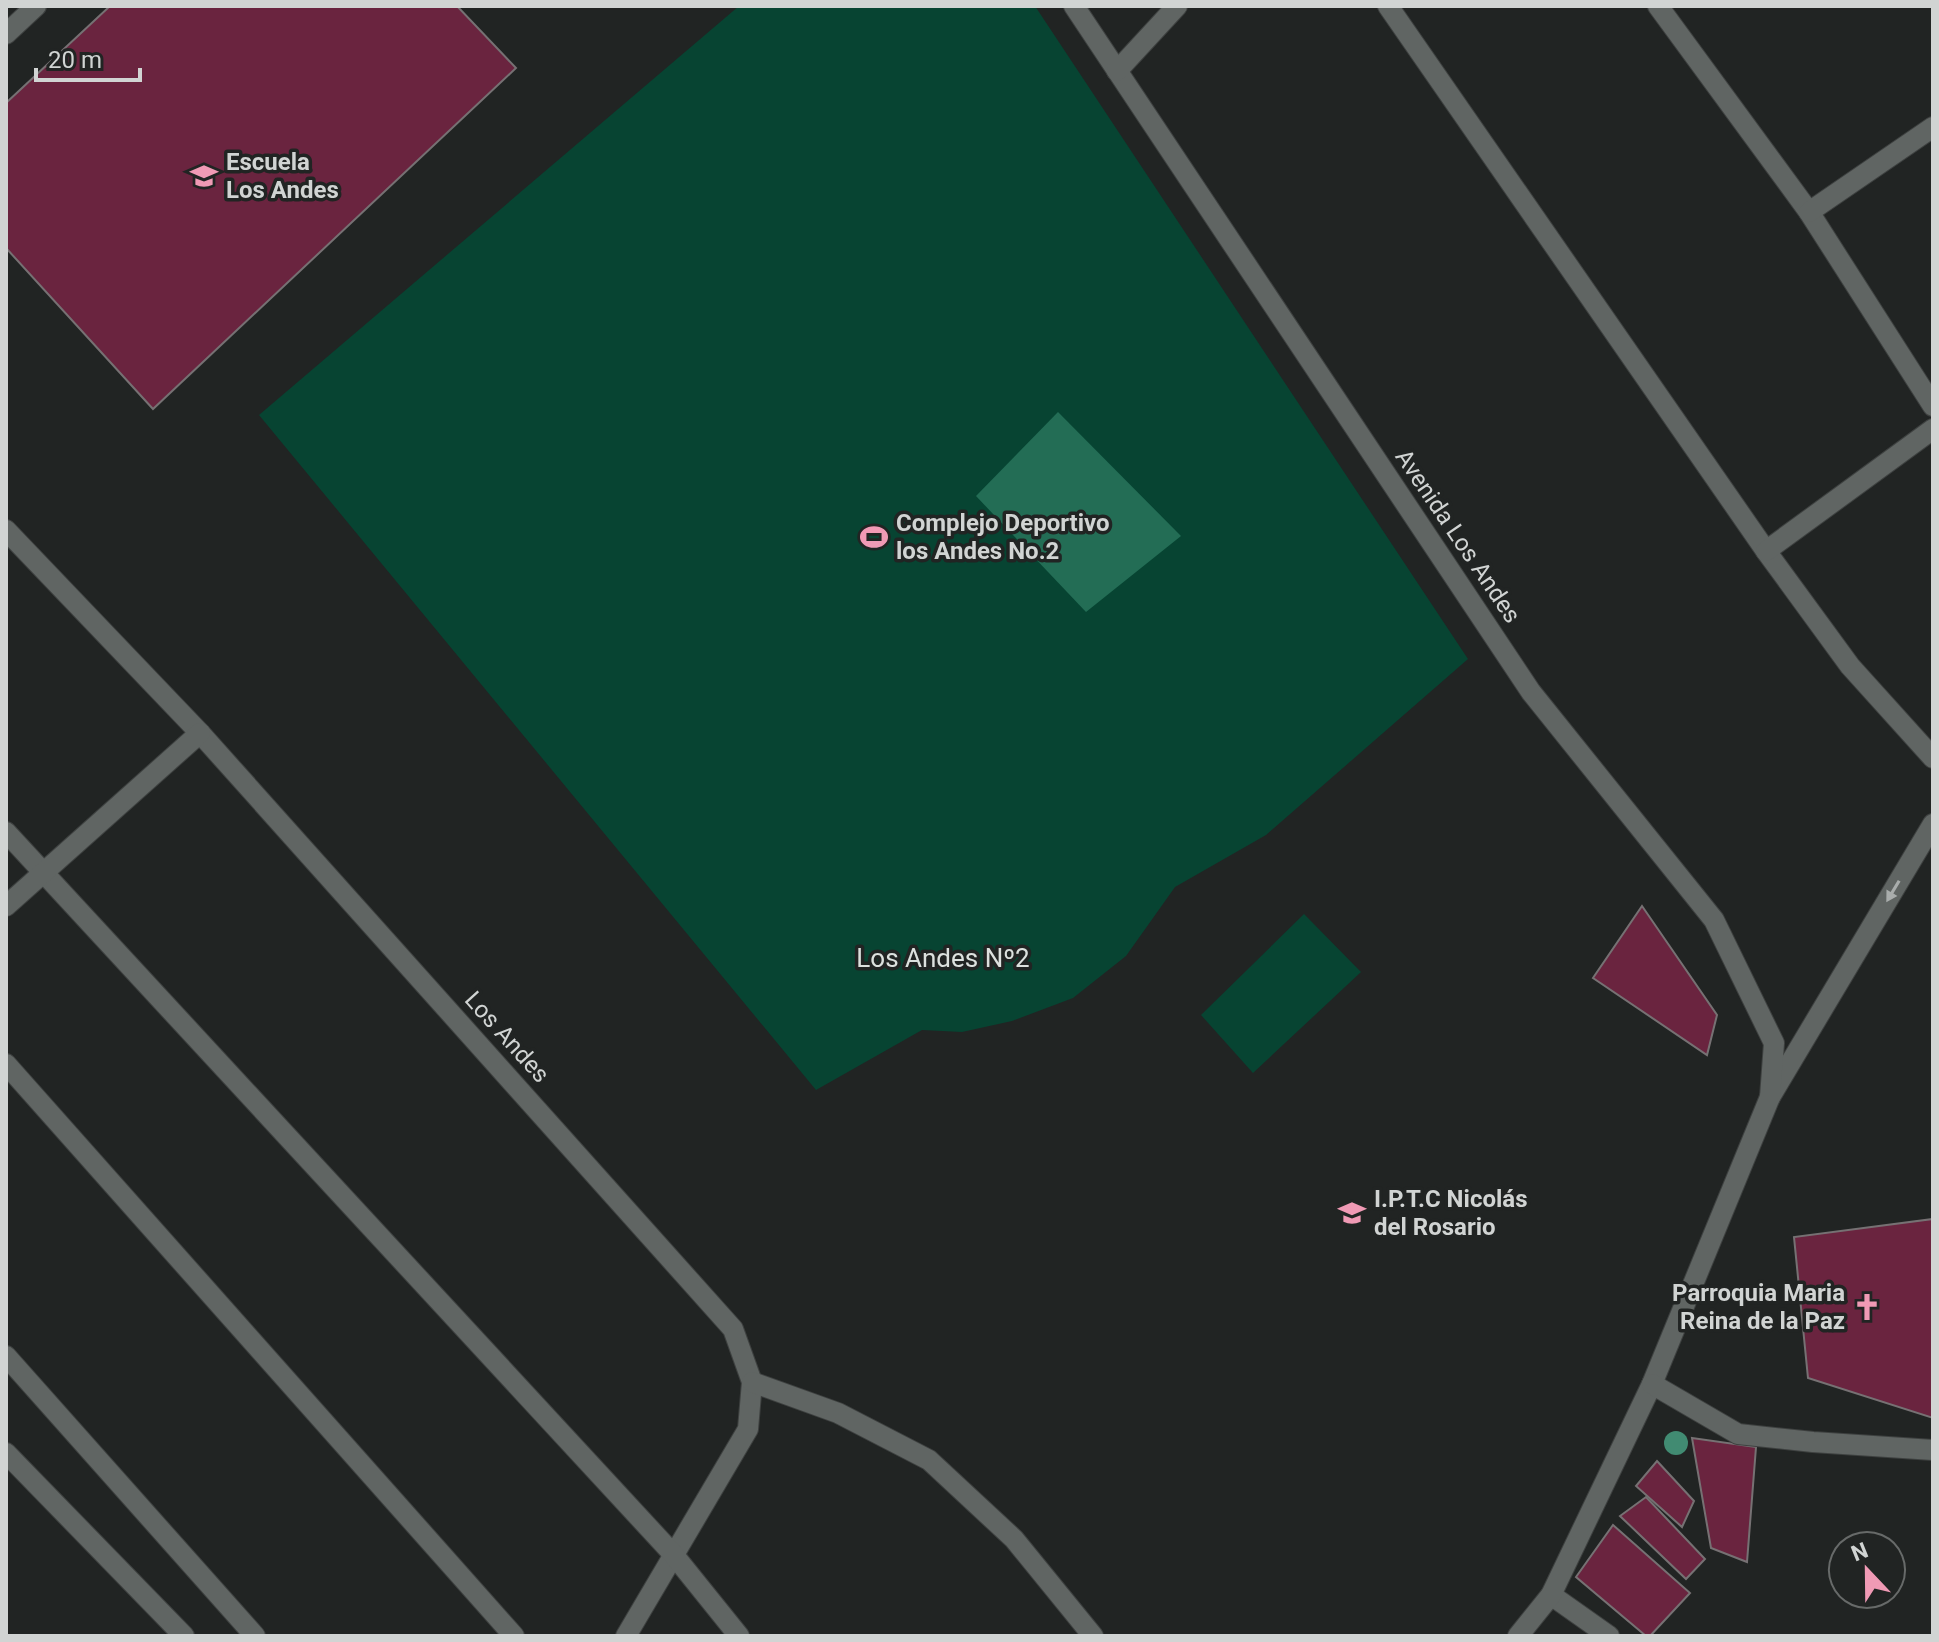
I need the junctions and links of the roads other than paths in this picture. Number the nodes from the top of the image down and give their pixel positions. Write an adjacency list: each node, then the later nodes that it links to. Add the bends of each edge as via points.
1 (36, 6): 6 (street)
2 (1074, 6): 7 (street, Avenida Los Andes)
3 (1177, 6): 7 (street)
4 (1388, 6): 13 (street)
5 (1658, 6): 9 (street)
6 (6, 34)
7 (1117, 71): 21 (street, Avenida Los Andes, via 1531,692 1714,920 1774,1043)
8 (1933, 127): 9 (street)
9 (1809, 212): 10 (street)
10 (1933, 406)
11 (1933, 429): 13 (street)
12 (6, 530): 14 (street, Los Andes)
13 (1766, 551): 15 (street, via 1850,666)
14 (200, 733): 18 (street); 23 (street, Los Andes, via 733,1329)
15 (1933, 758)
16 (1933, 824): 21 (street, one-way to 21)
17 (6, 832): 18 (street)
18 (43, 873): 19 (street); 27 (street)
19 (6, 906)
20 (6, 1064): 31 (street)
21 (1770, 1097): 24 (street)
22 (6, 1356): 30 (street)
23 (752, 1382): 27 (street, Los Andes, via 748,1429); 34 (street, via 838,1413 929,1460 1014,1539)
24 (1652, 1384): 25 (street, via 1738,1434); 28 (street)
25 (1933, 1450)
26 (6, 1453): 29 (street)
27 (673, 1554): 32 (street, Los Andes); 33 (street)
28 (1551, 1595): 35 (street); 36 (street)
29 (184, 1636)
30 (255, 1636)
31 (514, 1636)
32 (626, 1636)
33 (739, 1636)
34 (1093, 1636)
35 (1518, 1636)
36 (1609, 1636)

